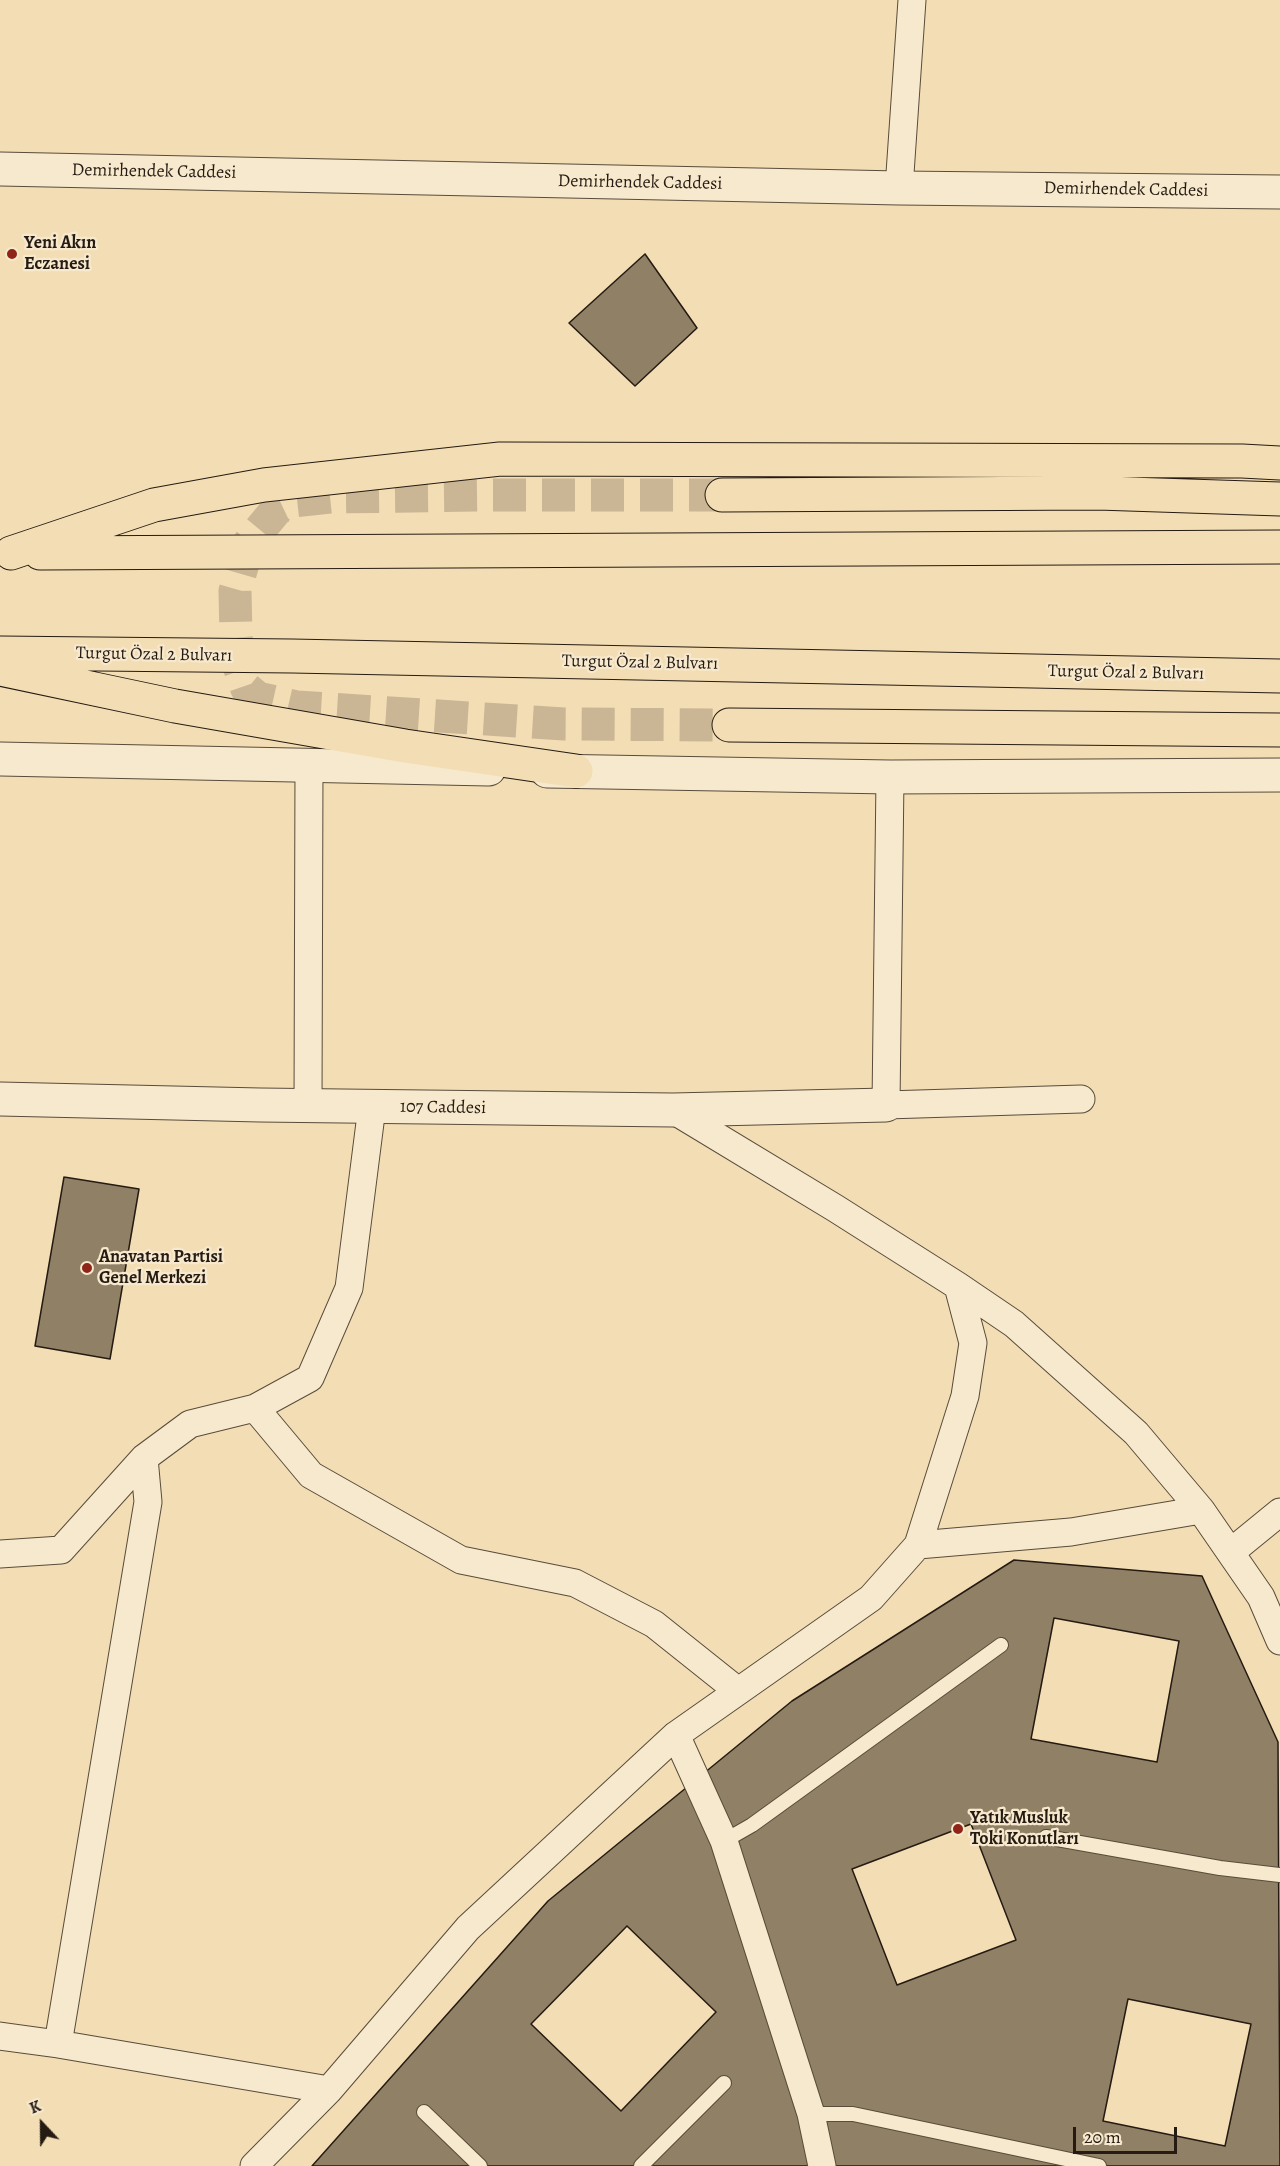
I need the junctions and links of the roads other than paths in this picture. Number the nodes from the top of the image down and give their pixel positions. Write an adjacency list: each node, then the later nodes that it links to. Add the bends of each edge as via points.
1 (912, 0): 3 (street)
2 (0, 169): 3 (street, Demirhendek Caddesi)
3 (899, 188): 4 (street, Demirhendek Caddesi)
4 (1280, 192)
5 (1280, 463): 9 (highway, via 500,459 264,485 154,505)
6 (722, 495): 7 (highway, via 1098,493)
7 (1280, 499)
8 (1280, 547): 9 (highway)
9 (5, 553)
10 (0, 653): 12 (highway, Turgut Özal 2 Bulvarı)
11 (0, 669): 17 (highway, Turgut Özal 2 Bulvarı, via 175,706)
12 (1280, 676)
13 (729, 725): 14 (highway)
14 (1280, 730)
15 (0, 759): 16 (street)
16 (309, 766): 17 (street); 23 (street)
17 (576, 771): 19 (street)
18 (1280, 775): 19 (street)
19 (890, 777): 22 (street)
20 (0, 1099): 23 (street, 107 Caddesi)
21 (1081, 1099): 22 (street)
22 (886, 1105): 25 (street, 107 Caddesi)
23 (308, 1106): 24 (street, 107 Caddesi)
24 (372, 1107): 25 (street, 107 Caddesi); 27 (street, via 349,1288 310,1378)
25 (673, 1110): 26 (street)
26 (958, 1286): 29 (street, via 1014,1324 1136,1433); 31 (street, via 972,1343 965,1396)
27 (255, 1408): 28 (street, via 190,1424); 36 (street, via 311,1475 461,1560 575,1583 654,1623)
28 (144, 1458): 33 (street, via 61,1550); 42 (street, via 148,1502)
29 (1201, 1510): 31 (street, via 1071,1532); 32 (street)
30 (1280, 1512): 32 (street)
31 (918, 1545): 36 (street, via 871,1598)
32 (1232, 1552): 34 (street, via 1261,1597)
33 (0, 1554)
34 (1280, 1641)
35 (1001, 1646): 39 (lane, via 752,1825)
36 (738, 1691): 37 (street)
37 (676, 1735): 39 (street); 44 (street, via 468,1928)
38 (1046, 1837): 40 (lane)
39 (724, 1841): 46 (street)
40 (1280, 1875)
41 (0, 2036): 42 (street)
42 (58, 2044): 44 (street)
43 (724, 2083): 49 (lane)
44 (329, 2090): 47 (street)
45 (424, 2112): 48 (lane)
46 (811, 2114): 50 (street); 51 (lane, via 853,2114)
47 (254, 2166)
48 (480, 2166)
49 (641, 2166)
50 (822, 2166)
51 (1099, 2166)

